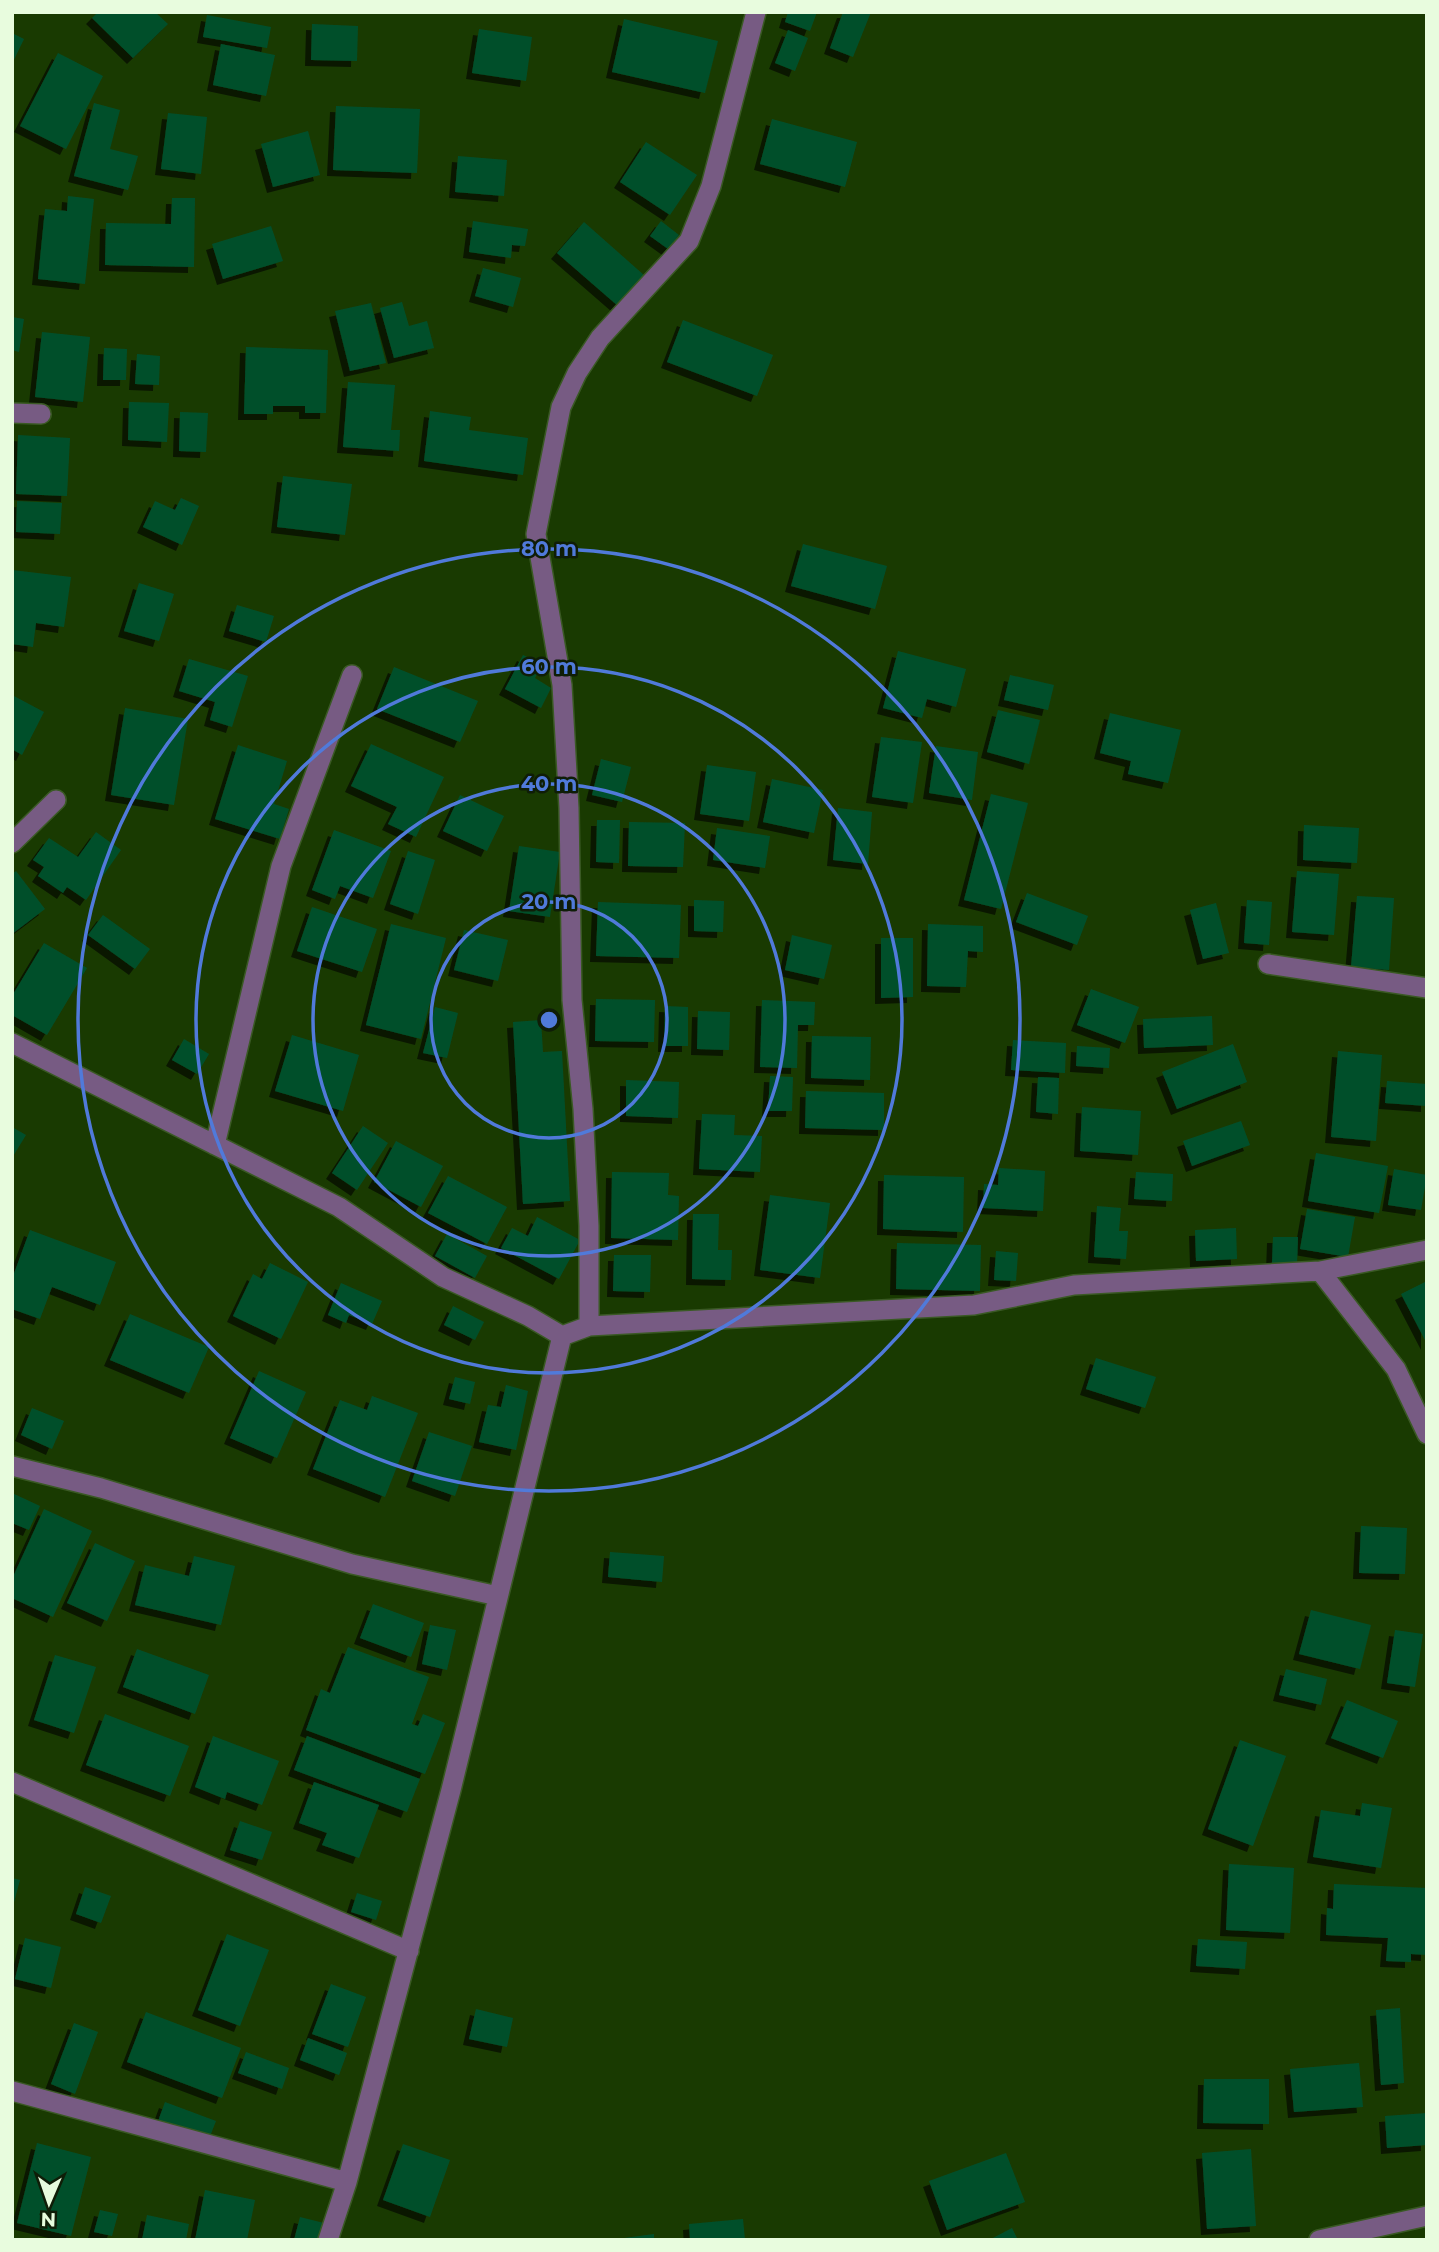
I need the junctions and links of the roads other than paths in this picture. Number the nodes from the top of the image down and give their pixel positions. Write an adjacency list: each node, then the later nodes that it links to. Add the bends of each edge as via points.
1 (755, 12): 13 (street, via 711,186 689,241 600,338 577,373 561,407 536,534 562,685 572,1000 589,1226)
2 (12, 414): 3 (street)
3 (41, 414)
4 (352, 675): 10 (street, via 281,866)
5 (56, 800): 6 (street)
6 (12, 843)
7 (1268, 964): 8 (street)
8 (1427, 988)
9 (12, 1043): 10 (street)
10 (215, 1145): 14 (street, via 339,1207 443,1277 528,1315)
11 (1427, 1250): 12 (street)
12 (1320, 1271): 13 (street, via 1074,1285 974,1305); 15 (street, via 1396,1369)
13 (589, 1326): 14 (street)
14 (562, 1336): 17 (street)
15 (1427, 1434)
16 (12, 1465): 17 (street, via 352,1564)
17 (498, 1596): 19 (street)
18 (12, 1782): 19 (street)
19 (409, 1951): 21 (street)
20 (12, 2091): 21 (street)
21 (347, 2182): 23 (street)
22 (1427, 2216): 24 (street)
23 (328, 2240)
24 (1320, 2240)

